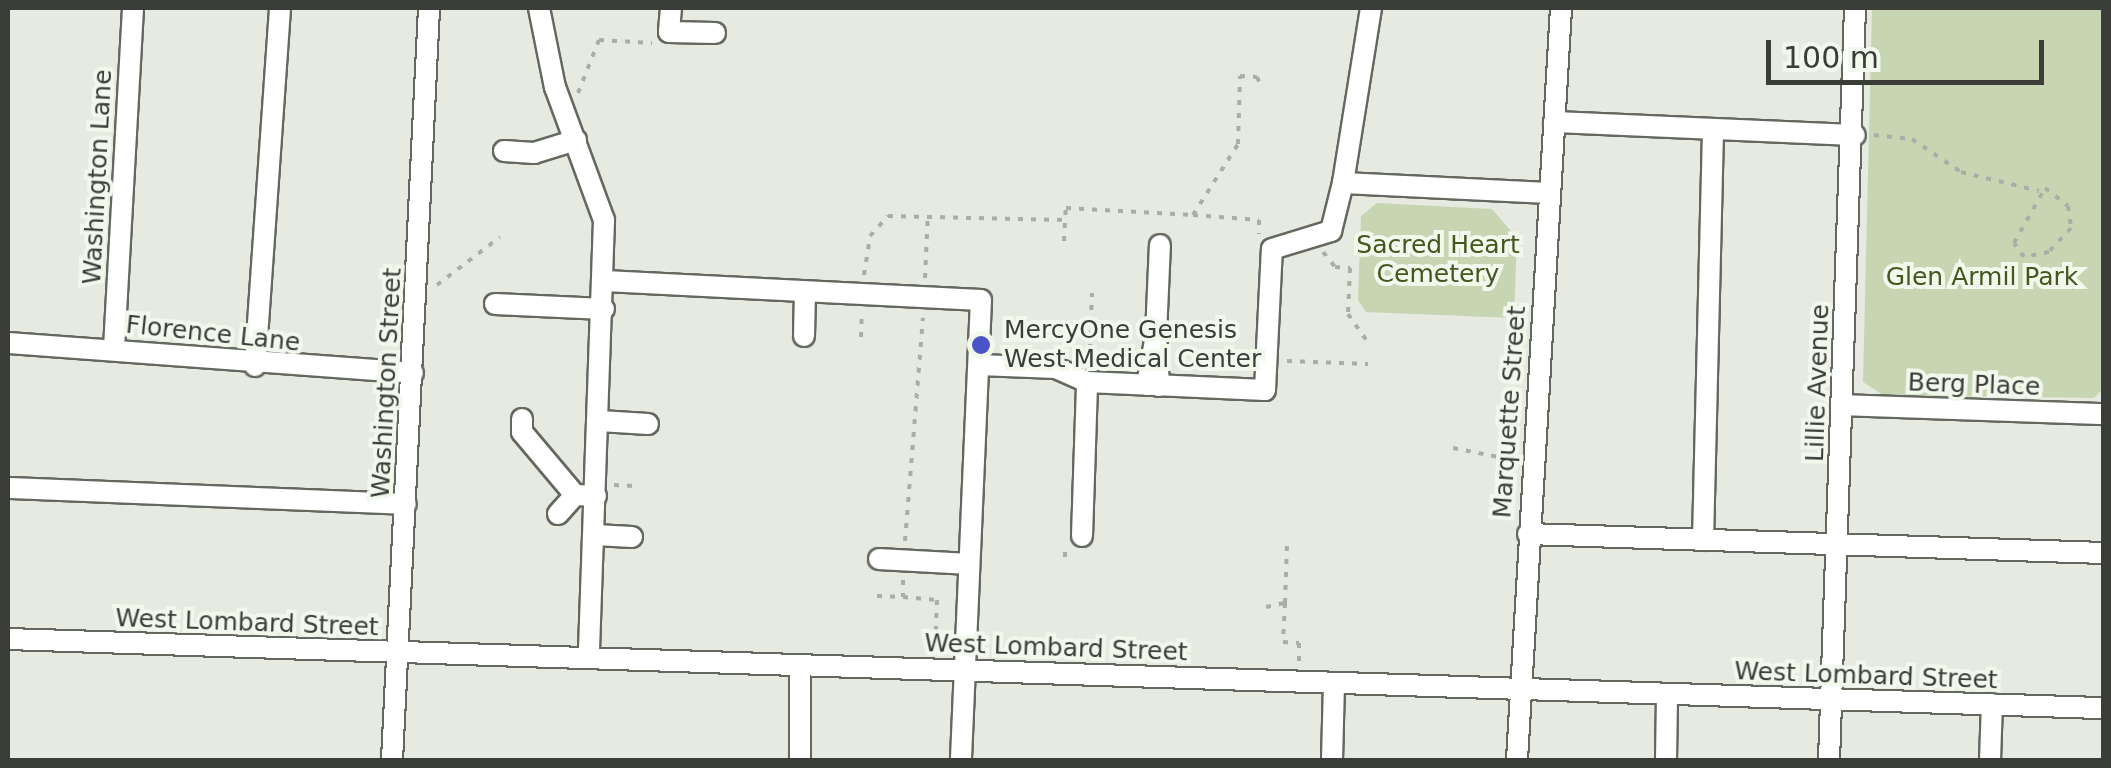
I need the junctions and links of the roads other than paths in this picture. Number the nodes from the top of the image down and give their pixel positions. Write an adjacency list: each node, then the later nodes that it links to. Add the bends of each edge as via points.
1 (133, 8): 24 (street, Washington Lane)
2 (280, 8): 26 (street)
3 (429, 8): 27 (street, Washington Street)
4 (539, 8): 13 (street)
5 (670, 8): 9 (street, via 670,32)
6 (1371, 8): 15 (street)
7 (1561, 8): 10 (street, Marquette Street)
8 (1855, 8): 12 (street, Lillie Avenue)
9 (714, 33)
10 (1554, 122): 11 (street); 16 (street, Marquette Street)
11 (1713, 129): 12 (street); 44 (street)
12 (1854, 135): 30 (street, Lillie Avenue)
13 (576, 140): 14 (street, via 534,153); 18 (street, via 604,220)
14 (504, 151)
15 (1343, 182): 16 (street); 29 (street, via 1332,232 1272,248 1265,390)
16 (1549, 194): 41 (street, Marquette Street)
17 (1160, 245): 29 (street)
18 (605, 281): 19 (street); 21 (street)
19 (804, 293): 22 (street); 25 (street, via 981,300)
20 (495, 304): 21 (street)
21 (604, 309): 33 (street)
22 (804, 336)
23 (8, 343): 24 (street, Florence Lane)
24 (114, 348): 26 (street, Florence Lane)
25 (979, 365): 28 (street, via 1056,368); 48 (street)
26 (256, 366): 27 (street, Florence Lane)
27 (414, 374): 38 (street, Washington Street)
28 (1087, 382): 29 (street); 43 (street)
29 (1153, 385)
30 (1842, 405): 31 (street, Berg Place); 45 (street, Lillie Avenue)
31 (2104, 414)
32 (522, 419): 36 (street, via 522,432)
33 (600, 421): 34 (street); 37 (street)
34 (648, 424)
35 (8, 488): 38 (street)
36 (574, 494): 37 (street); 39 (street)
37 (596, 496): 40 (street)
38 (406, 504): 50 (street, Washington Street)
39 (558, 514)
40 (594, 534): 42 (street); 51 (street)
41 (1528, 534): 44 (street); 55 (street, Marquette Street)
42 (632, 536)
43 (1082, 536)
44 (1704, 540): 45 (street)
45 (1837, 546): 46 (street); 57 (street, Lillie Avenue)
46 (2104, 553)
47 (879, 559): 48 (street)
48 (969, 564): 53 (street)
49 (8, 639): 50 (street, West Lombard Street)
50 (398, 653): 51 (street, West Lombard Street); 60 (street, Washington Street)
51 (589, 658): 52 (street, West Lombard Street)
52 (800, 665): 53 (street, West Lombard Street); 61 (street)
53 (963, 670): 54 (street, West Lombard Street); 62 (street)
54 (1334, 683): 55 (street, West Lombard Street); 63 (street)
55 (1520, 689): 56 (street, West Lombard Street); 64 (street, Marquette Street)
56 (1668, 696): 57 (street, West Lombard Street); 65 (street)
57 (1831, 701): 58 (street, West Lombard Street); 66 (street, Lillie Avenue)
58 (1992, 704): 59 (street, West Lombard Street); 67 (street)
59 (2104, 708)
60 (392, 760)
61 (800, 760)
62 (961, 760)
63 (1332, 760)
64 (1517, 760)
65 (1666, 760)
66 (1829, 760)
67 (1990, 760)

